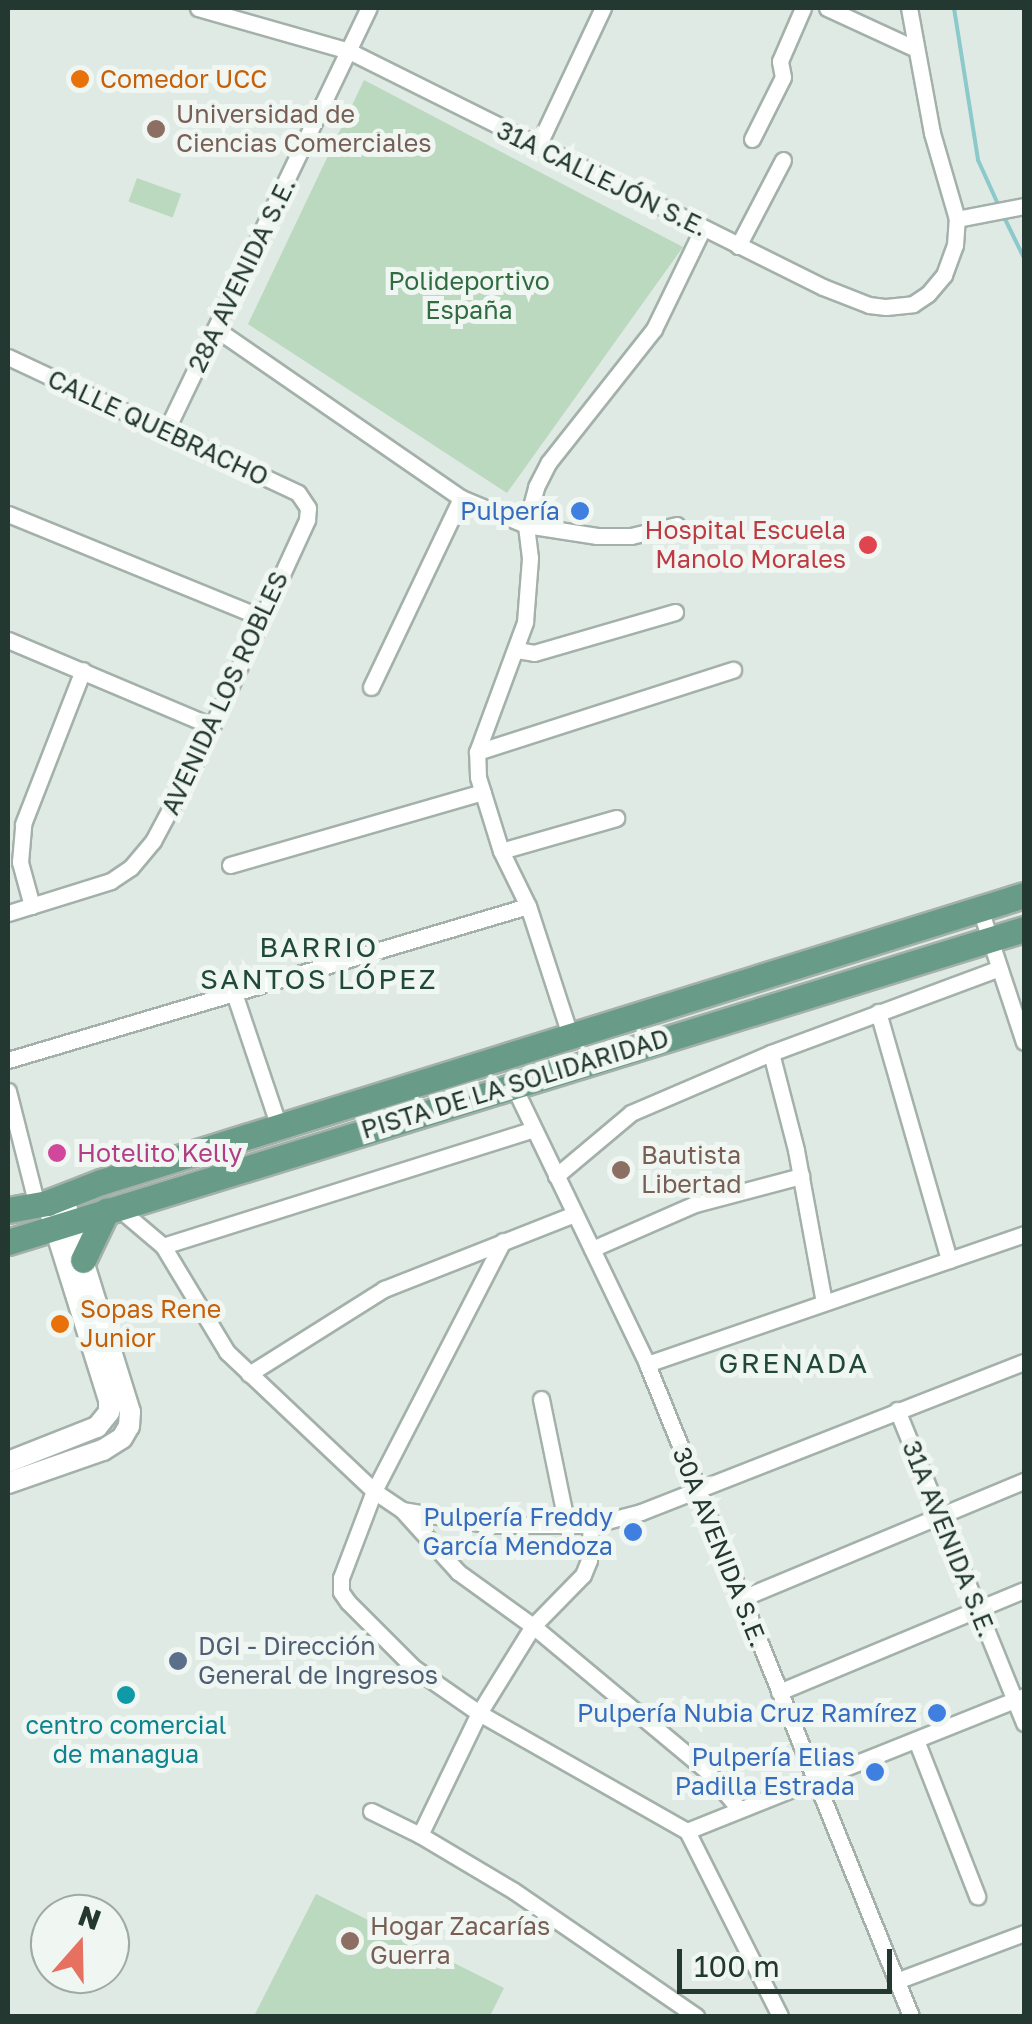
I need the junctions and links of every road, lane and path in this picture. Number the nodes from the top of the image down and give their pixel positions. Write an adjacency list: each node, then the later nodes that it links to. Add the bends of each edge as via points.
1 (198, 8): 8 (street, 31A CALLEJÓN S.E.)
2 (369, 8): 8 (street, 28A AVENIDA S.E.)
3 (603, 8): 10 (street)
4 (803, 8): 9 (street, via 780,61 782,77)
5 (827, 8): 7 (street)
6 (909, 8): 7 (street)
7 (916, 48): 13 (street)
8 (348, 51): 10 (street, 31A CALLEJÓN S.E.); 16 (street, 28A AVENIDA S.E.)
9 (752, 139)
10 (536, 148): 14 (street, 31A CALLEJÓN S.E.)
11 (784, 160): 15 (street)
12 (1018, 207): 13 (street)
13 (957, 218): 15 (street, 31A CALLEJÓN S.E., via 944,275 913,304 869,306)
14 (703, 228): 15 (street, 31A CALLEJÓN S.E.); 22 (street, via 654,330 549,462)
15 (738, 246)
16 (216, 329): 18 (street, 28A AVENIDA S.E.); 19 (street)
17 (8, 357): 18 (street, CALLE QUEBRACHO)
18 (165, 433): 20 (street, CALLE QUEBRACHO)
19 (461, 498): 22 (street); 30 (street)
20 (306, 501): 25 (street, AVENIDA LOS ROBLES, via 307,520)
21 (8, 514): 25 (street)
22 (526, 524): 23 (street, via 596,536); 27 (street, via 528,594)
23 (677, 525)
24 (675, 612): 27 (street, via 534,654)
25 (260, 617): 31 (street, AVENIDA LOS ROBLES)
26 (8, 640): 28 (street)
27 (517, 650): 32 (street)
28 (84, 670): 31 (street); 38 (street, via 18,844)
29 (733, 670): 32 (street)
30 (371, 686)
31 (212, 726): 38 (street, AVENIDA LOS ROBLES, via 174,807 130,868)
32 (476, 752): 33 (street)
33 (482, 792): 35 (street); 36 (street)
34 (616, 818): 35 (street)
35 (502, 852): 39 (street)
36 (230, 865)
37 (1024, 894): 40 (main road, PISTA DE LA SOLIDARIDAD)
38 (32, 906): 41 (street, AVENIDA LOS ROBLES)
39 (528, 906): 45 (street); 47 (street)
40 (980, 909): 43 (street); 47 (main road, PISTA DE LA SOLIDARIDAD)
41 (8, 913)
42 (1024, 929): 43 (main road, PISTA DE LA SOLIDARIDAD)
43 (990, 940): 44 (street); 51 (main road, PISTA DE LA SOLIDARIDAD)
44 (999, 968): 46 (street); 48 (street)
45 (234, 993): 50 (street); 53 (street)
46 (878, 1012): 49 (street); 67 (street)
47 (570, 1035): 53 (main road, PISTA DE LA SOLIDARIDAD)
48 (1024, 1042)
49 (771, 1053): 55 (street, via 631,1114); 56 (street)
50 (8, 1060)
51 (513, 1085): 54 (street, 30A AVENIDA S.E.); 58 (main road, PISTA DE LA SOLIDARIDAD)
52 (8, 1091): 59 (street)
53 (278, 1128): 59 (main road, PISTA DE LA SOLIDARIDAD, via 102,1182)
54 (533, 1129): 55 (street, 30A AVENIDA S.E.); 64 (street)
55 (556, 1176): 60 (street, 30A AVENIDA S.E.)
56 (801, 1176): 65 (street, via 695,1204); 68 (street)
57 (8, 1208): 59 (main road, PISTA DE LA SOLIDARIDAD)
58 (112, 1208): 59 (main road, PISTA DE LA SOLIDARIDAD); 64 (street); 66 (main road)
59 (54, 1209): 63 (main road, PISTA DE LA SOLIDARIDAD); 66 (street); 74 (street, via 108,1412 97,1427)
60 (574, 1214): 62 (street); 65 (street, 30A AVENIDA S.E.)
61 (1024, 1234): 67 (street)
62 (503, 1241): 71 (street, via 384,1289); 78 (street)
63 (8, 1242)
64 (163, 1246): 71 (street, via 227,1352)
65 (592, 1250): 70 (street, 30A AVENIDA S.E.)
66 (84, 1260): 76 (street, via 130,1426 103,1450)
67 (949, 1260): 68 (street)
68 (824, 1302): 70 (street)
69 (1024, 1362): 73 (street)
70 (647, 1364): 77 (street, 30A AVENIDA S.E.)
71 (249, 1374): 78 (street)
72 (541, 1398): 82 (street)
73 (897, 1410): 77 (street); 80 (street, 31A AVENIDA S.E.)
74 (8, 1462)
75 (1024, 1481): 80 (street)
76 (8, 1483)
77 (697, 1488): 81 (street); 84 (street, 30A AVENIDA S.E.)
78 (374, 1491): 79 (street); 89 (street, via 341,1592 414,1668)
79 (402, 1510): 82 (street, via 492,1525); 86 (street, via 458,1572)
80 (941, 1516): 84 (street); 85 (street, 31A AVENIDA S.E.)
81 (591, 1525): 82 (street); 86 (street, via 583,1575)
82 (567, 1526)
83 (1024, 1590): 85 (street)
84 (740, 1599): 87 (street, 30A AVENIDA S.E.)
85 (977, 1610): 87 (street); 88 (street, 31A AVENIDA S.E.)
86 (533, 1626): 89 (street); 93 (street, via 706,1770)
87 (779, 1692): 92 (street, 30A AVENIDA S.E.)
88 (1020, 1698): 90 (street, 31A AVENIDA S.E.); 91 (street)
89 (480, 1713): 95 (street); 96 (street)
90 (1024, 1723)
91 (916, 1740): 92 (street); 97 (street)
92 (816, 1780): 93 (street); 99 (street, 30A AVENIDA S.E.)
93 (740, 1810): 95 (street)
94 (371, 1811): 96 (street)
95 (688, 1831): 101 (street)
96 (420, 1835): 100 (street)
97 (977, 1896)
98 (1024, 1932): 99 (street)
99 (899, 1980): 102 (street, 30A AVENIDA S.E.)
100 (696, 2016)
101 (780, 2016)
102 (912, 2016)

